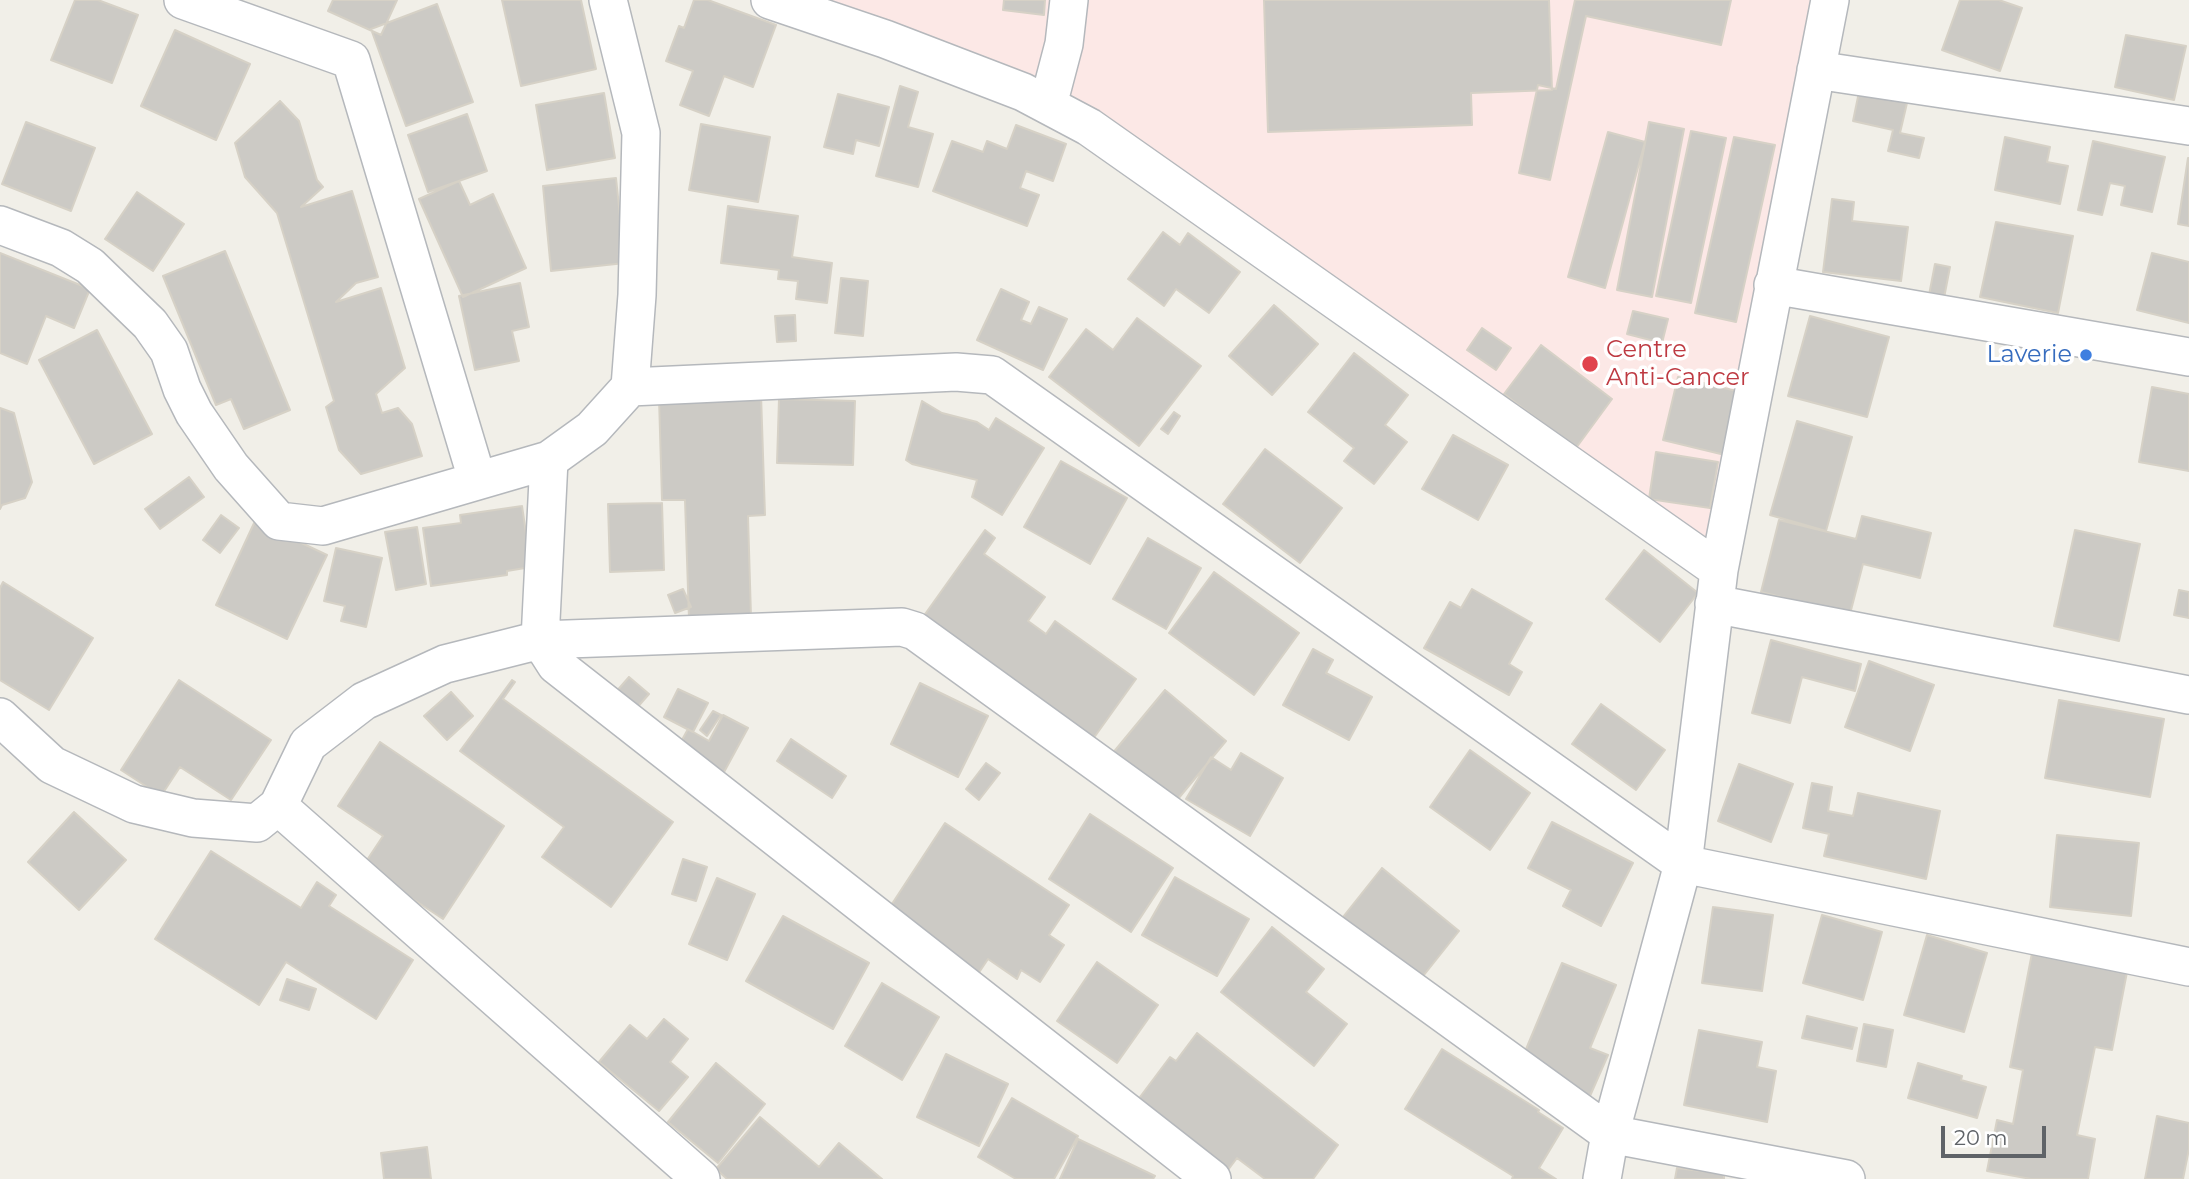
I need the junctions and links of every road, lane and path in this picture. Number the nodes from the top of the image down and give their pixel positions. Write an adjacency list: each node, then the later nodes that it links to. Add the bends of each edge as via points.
1 (183, 0): 14 (street, via 351,60)
2 (608, 0): 12 (street, via 641,133 637,295)
3 (770, 0): 7 (street, via 885,39)
4 (1069, 0): 7 (street, via 1064,44)
5 (1830, 0): 6 (street)
6 (1816, 70): 8 (street); 10 (street)
7 (1048, 105): 15 (street, via 1136,159)
8 (2189, 127)
9 (0, 225): 14 (street, via 61,248 90,266 150,324 169,351 194,413 231,467 279,521 323,526)
10 (1773, 285): 11 (street); 15 (street)
11 (2189, 357)
12 (629, 387): 13 (street, via 592,429); 20 (street, via 956,372 992,375)
13 (549, 460): 14 (street); 16 (street)
14 (477, 479)
15 (1717, 587): 17 (street); 20 (street)
16 (541, 640): 19 (street, via 444,664 364,701 308,744); 22 (street, via 902,627 915,631); 24 (street, via 556,665)
17 (2189, 695)
18 (0, 717): 19 (street, via 52,765 134,804 193,818 257,823)
19 (278, 806): 23 (street)
20 (1683, 864): 21 (street); 22 (street)
21 (2189, 967)
22 (1610, 1134): 25 (street); 26 (street)
23 (701, 1179)
24 (1212, 1179)
25 (1602, 1179)
26 (1846, 1179)

